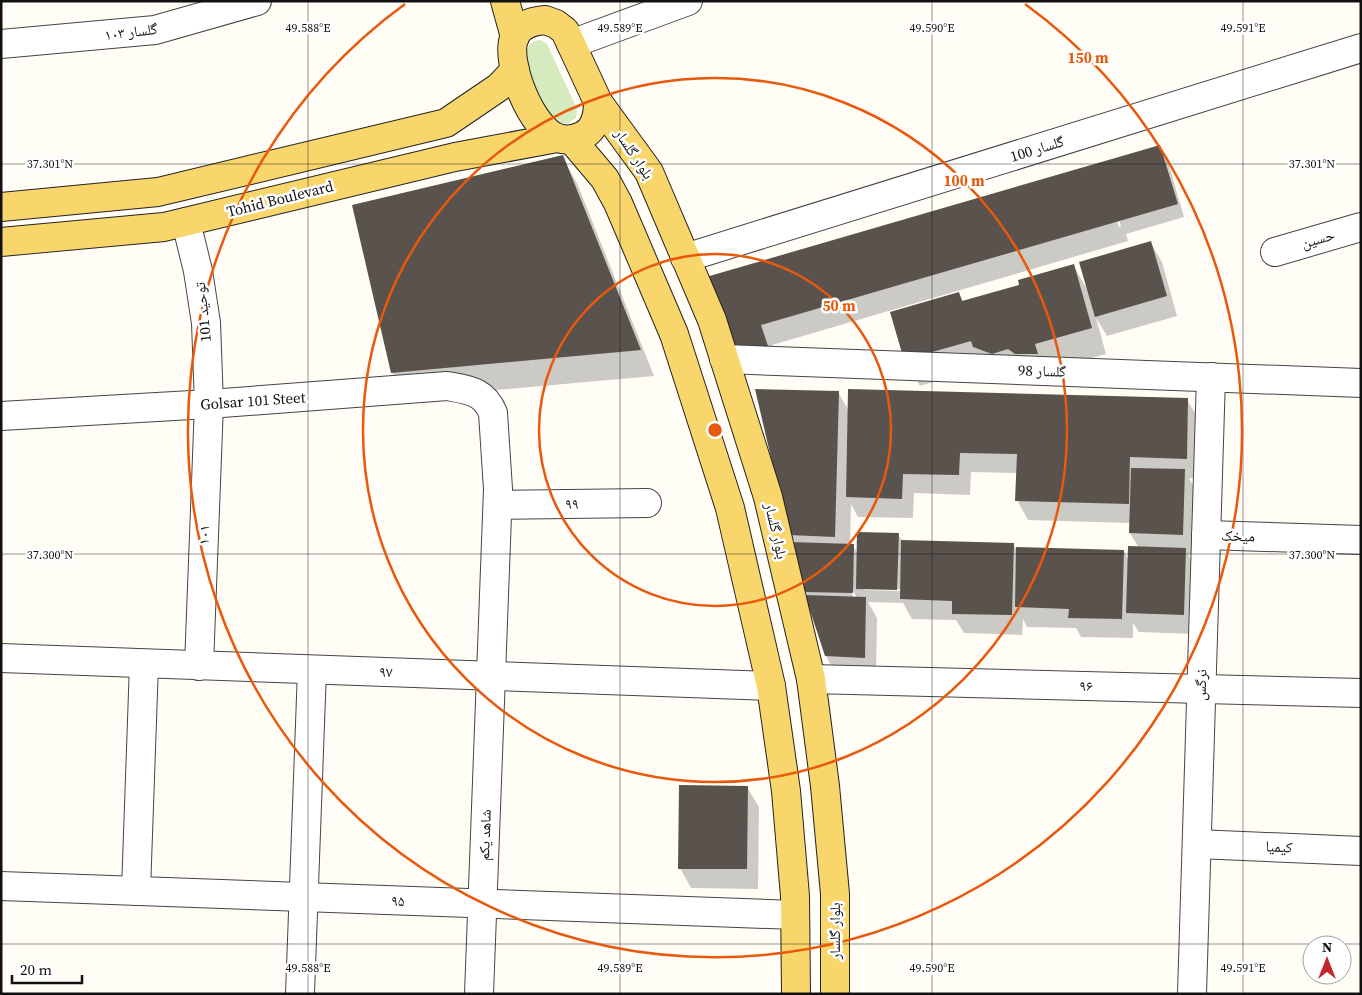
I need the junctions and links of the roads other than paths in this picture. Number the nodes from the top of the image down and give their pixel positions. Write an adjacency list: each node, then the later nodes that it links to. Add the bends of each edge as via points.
1 (257, 1): 7 (street, گلسار ۱۰۳, via 155,30)
2 (505, 1): 5 (main road)
3 (553, 1): 6 (main road, بلوار گلسار)
4 (688, 1): 6 (street)
5 (514, 37): 6 (main road, via 523,27 545,20 556,24); 9 (main road)
6 (568, 38): 10 (main road, بلوار گلسار)
7 (1, 44)
8 (1361, 48): 18 (street, گلسار 100)
9 (515, 70): 11 (main road, via 520,89 535,117 547,130); 12 (main road, via 499,87 446,123)
10 (598, 102): 11 (main road, via 594,125 586,134); 18 (main road, بلوار گلسار, via 648,172)
11 (564, 139): 14 (main road, Tohid Boulevard, via 455,156); 35 (main road, via 605,179 674,334 730,508)
12 (177, 188): 13 (main road); 14 (main road)
13 (1, 207)
14 (186, 222): 16 (main road, Tohid Boulevard, via 164,227); 22 (street, توحید 101, via 206,323)
15 (1361, 227): 17 (street, حسین)
16 (1, 242)
17 (1275, 252)
18 (685, 258): 19 (main road, بلوار گلسار, via 712,320)
19 (724, 360): 20 (street, گلسار 98); 34 (main road, بلوار گلسار, via 768,497)
20 (1211, 377): 21 (street, گلسار 98); 27 (street, نرگس)
21 (1361, 383)
22 (209, 404): 23 (street, Golsar 101 Steet, via 448,386 481,396 489,402); 24 (street, Golsar 101 Steet); 31 (street, ۱۰۱)
23 (493, 413): 26 (street, شاهد یکم)
24 (1, 416)
25 (647, 503): 26 (street, ۹۹)
26 (498, 505): 33 (street, شاهد یکم)
27 (1206, 535): 28 (street, میخک); 36 (street, نرگس)
28 (1361, 540)
29 (1, 658): 30 (street, ۹۷)
30 (144, 664): 31 (street, ۹۷); 41 (street)
31 (199, 666): 32 (street, ۹۷)
32 (312, 670): 33 (street, ۹۷); 42 (street)
33 (490, 676): 35 (street, ۹۷); 43 (street, شاهد یکم)
34 (811, 679): 36 (street, ۹۶); 48 (main road, بلوار گلسار, via 835,894)
35 (771, 686): 44 (main road, via 786,791)
36 (1201, 688): 37 (street, ۹۶); 38 (street, نرگس)
37 (1361, 693)
38 (1196, 844): 39 (street, کیمیا); 49 (street, نرگس)
39 (1361, 851)
40 (1, 886): 41 (street, ۹۵)
41 (136, 891): 42 (street, ۹۵)
42 (304, 898): 43 (street, ۹۵); 45 (street)
43 (482, 904): 44 (street, ۹۵); 46 (street, شاهد یکم)
44 (795, 916): 47 (main road)
45 (300, 994)
46 (479, 994)
47 (796, 994)
48 (836, 994)
49 (1192, 994)

